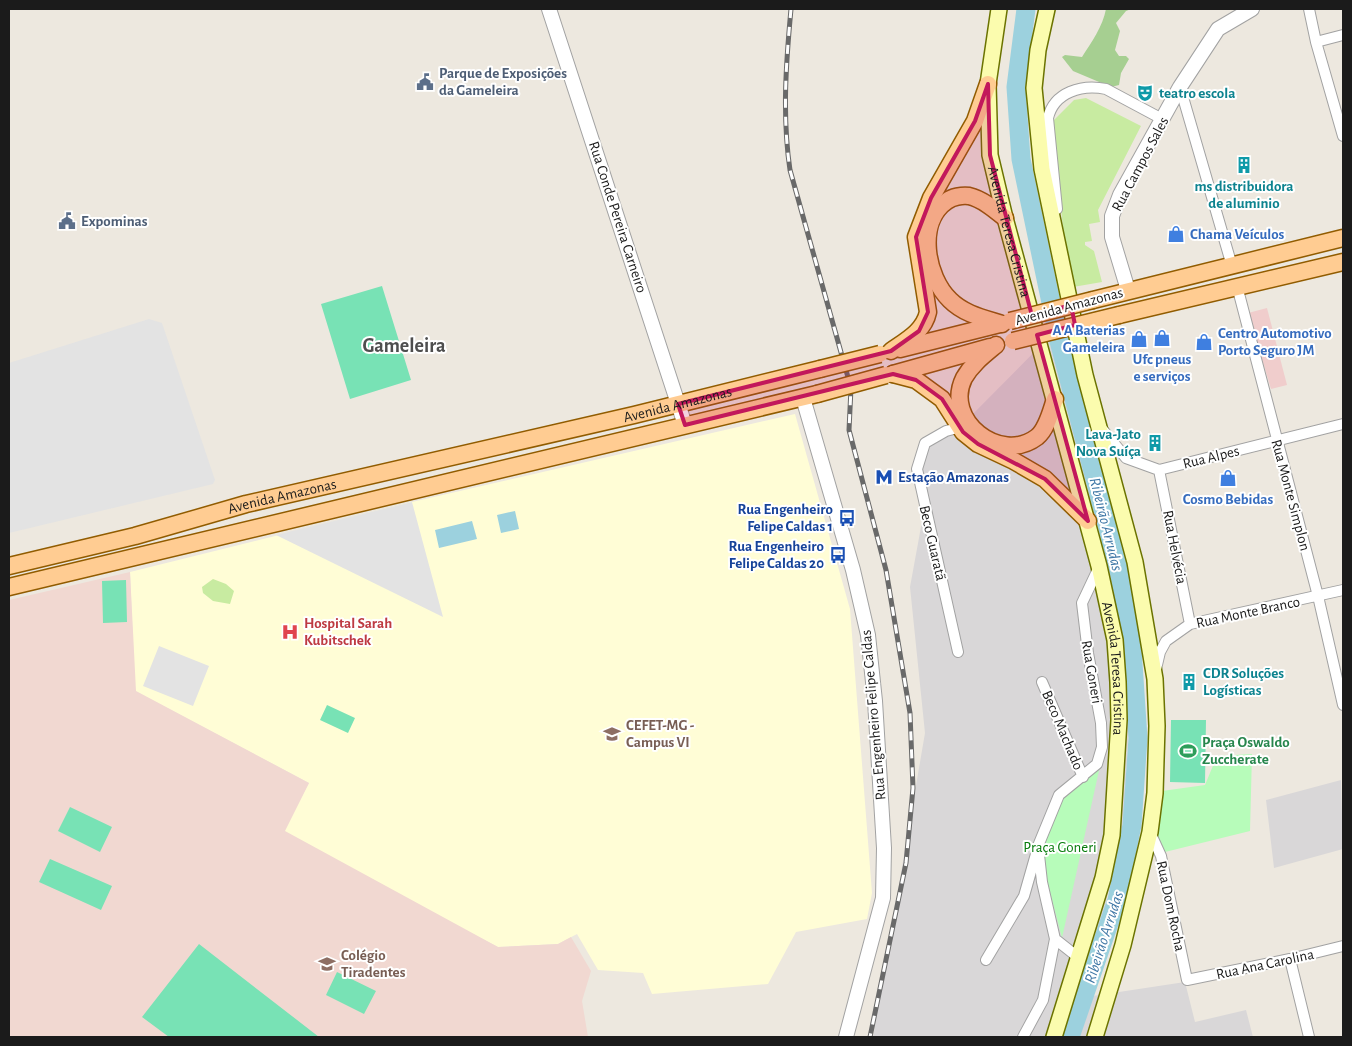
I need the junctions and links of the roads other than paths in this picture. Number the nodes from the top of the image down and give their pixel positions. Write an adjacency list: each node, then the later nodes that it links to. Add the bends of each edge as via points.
1 (549, 9): 26 (street, Rua Conde Pereira Carneiro)
2 (999, 9): 8 (main road, Avenida Teresa Cristina)
3 (1047, 9): 14 (main road, via 1038,50 1035,112 1042,169)
4 (1252, 9): 9 (street, Rua Campos Sales, via 1218,29)
5 (1309, 9): 7 (street)
6 (1343, 35): 7 (street)
7 (1316, 42): 11 (street)
8 (988, 84): 12 (main road, Avenida Teresa Cristina, via 990,155); 21 (main road, via 975,121 931,198 916,237 928,312 926,321 919,331)
9 (1180, 87): 10 (street, Rua Campos Sales); 16 (street)
10 (1164, 120): 14 (street, via 1106,89 1096,87 1075,90 1055,102 1048,118); 18 (street, Rua Campos Sales, via 1120,195 1112,216 1112,237)
11 (1343, 136)
12 (1005, 218): 19 (main road, via 981,201 967,196 951,198 942,204 933,219 928,242 932,271 950,300 972,315); 25 (main road, Avenida Teresa Cristina)
13 (1343, 238): 16 (main road, Avenida Amazonas)
14 (1061, 255): 27 (main road)
15 (1343, 262): 17 (main road, Avenida Amazonas)
16 (1232, 266): 18 (main road, Avenida Amazonas)
17 (1237, 286): 20 (main road, Avenida Amazonas, bridge); 31 (street, Rua Monte Simplon)
18 (1128, 290): 19 (main road, Avenida Amazonas, bridge)
19 (1006, 322): 21 (main road, Avenida Amazonas)
20 (996, 345): 23 (main road, Avenida Amazonas); 25 (main road, via 971,366 963,380 959,396 962,413 972,429 985,439 1003,446 1022,443 1037,437)
21 (886, 352): 22 (main road, Avenida Amazonas, bridge)
22 (818, 369): 24 (main road, via 802,386); 26 (main road, Avenida Amazonas)
23 (889, 374): 24 (main road, Avenida Amazonas, bridge); 30 (main road, via 916,380 942,399)
24 (810, 396): 29 (main road, Avenida Amazonas); 53 (street, Rua Engenheiro Felipe Caldas, via 868,636 884,848 883,898)
25 (1055, 400): 33 (main road, Avenida Teresa Cristina)
26 (678, 404): 29 (street, Rua Conde Pereira Carneiro); 34 (main road, Avenida Amazonas, via 255,502)
27 (1096, 420): 32 (street, via 1126,458); 41 (main road, via 1135,562)
28 (1343, 424): 31 (street, Rua Alpes)
29 (685, 426): 36 (main road, Avenida Amazonas)
30 (961, 427): 33 (main road, via 978,444 1045,479); 40 (street, Beco Guaratã, via 925,443 917,469)
31 (1277, 440): 32 (street, Rua Alpes); 38 (street, Rua Monte Simplon)
32 (1159, 470): 39 (street, Rua Helvécia)
33 (1088, 521): 35 (main road, Avenida Teresa Cristina)
34 (9, 566)
35 (1100, 566): 44 (street, Rua Goneri, via 1082,603 1102,747 1097,764); 49 (main road, Avenida Teresa Cristina, via 1115,640 1118,682 1116,789 1112,835 1103,878)
36 (9, 587)
37 (1343, 590): 38 (street, Rua Monte Branco)
38 (1318, 596): 39 (street, Rua Monte Branco); 43 (street, Rua Monte Simplon)
39 (1190, 624): 41 (street, Rua Monte Branco, via 1166,641 1160,652)
40 (958, 652)
41 (1155, 678): 45 (main road, via 1155,793)
42 (1042, 682): 44 (street, Beco Machado)
43 (1343, 705)
44 (1083, 777): 46 (street, Rua Goneri, via 1060,795)
45 (1150, 832): 52 (street, Rua Dom Rocha, via 1161,856); 56 (main road, via 1123,945)
46 (1038, 846): 47 (street, Rua Goneri, via 1042,882); 51 (street, via 1024,896)
47 (1055, 938): 49 (street); 54 (street, Rua Goneri, via 1043,1000)
48 (1343, 946): 50 (street, Rua Ana Carolina)
49 (1079, 958): 55 (main road, Avenida Teresa Cristina)
50 (1290, 959): 52 (street, Rua Ana Carolina); 57 (street)
51 (986, 960)
52 (1187, 980)
53 (846, 1037)
54 (1023, 1037)
55 (1054, 1037)
56 (1095, 1037)
57 (1309, 1037)

